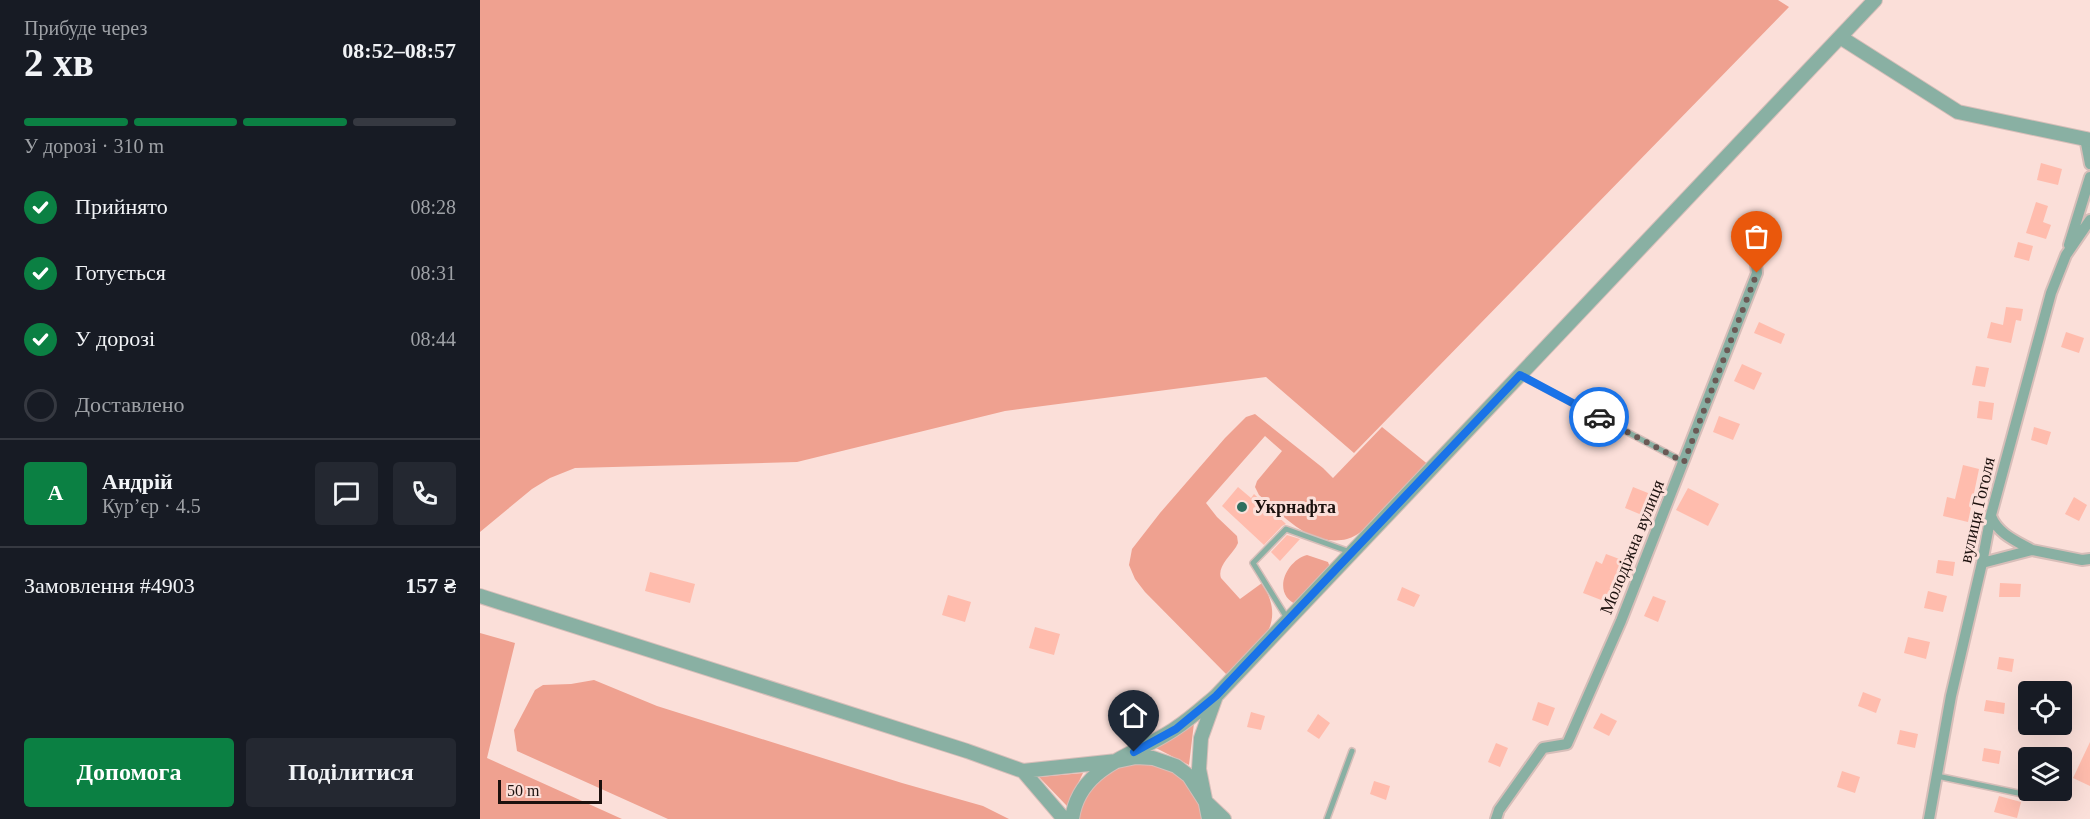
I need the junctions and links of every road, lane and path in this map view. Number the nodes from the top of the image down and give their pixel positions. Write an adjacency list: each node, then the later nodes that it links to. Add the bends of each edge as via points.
1 (1875, 0): 2 (street)
2 (1840, 37): 3 (street, via 1958,112); 9 (street)
3 (2087, 139): 4 (street)
4 (2090, 164)
5 (2090, 177): 8 (street)
6 (1750, 220): 10 (street, Молодіжна вулиця, via 1757,273)
7 (2090, 220): 8 (street, вулиця Гоголя)
8 (2066, 255): 11 (street, вулиця Гоголя, via 2051,292)
9 (1520, 375): 10 (lane); 13 (street)
10 (1684, 462): 30 (street, Молодіжна вулиця, via 1567,744 1543,748 1499,810)
11 (1991, 516): 12 (street, via 2007,536); 15 (street, вулиця Гоголя)
12 (2032, 550): 14 (street); 15 (street)
13 (1351, 553): 17 (street); 17 (lane, via 1286,529 1253,563)
14 (2090, 559)
15 (1982, 563): 22 (street, вулиця Гоголя)
16 (480, 596): 21 (street)
17 (1288, 620): 18 (street)
18 (1216, 696): 20 (street, via 1176,729); 24 (street, via 1201,738 1199,769)
19 (1352, 752): 29 (lane)
20 (1117, 761): 21 (street); 24 (street, via 1136,757 1170,764 1189,776); 26 (street, via 1101,769 1082,789)
21 (1023, 771): 25 (street)
22 (1937, 776): 23 (lane); 31 (street, вулиця Гоголя)
23 (2018, 793)
24 (1204, 801): 27 (street); 28 (street)
25 (1064, 819)
26 (1072, 819)
27 (1209, 819)
28 (1224, 819)
29 (1327, 819)
30 (1497, 819)
31 (1929, 819)

